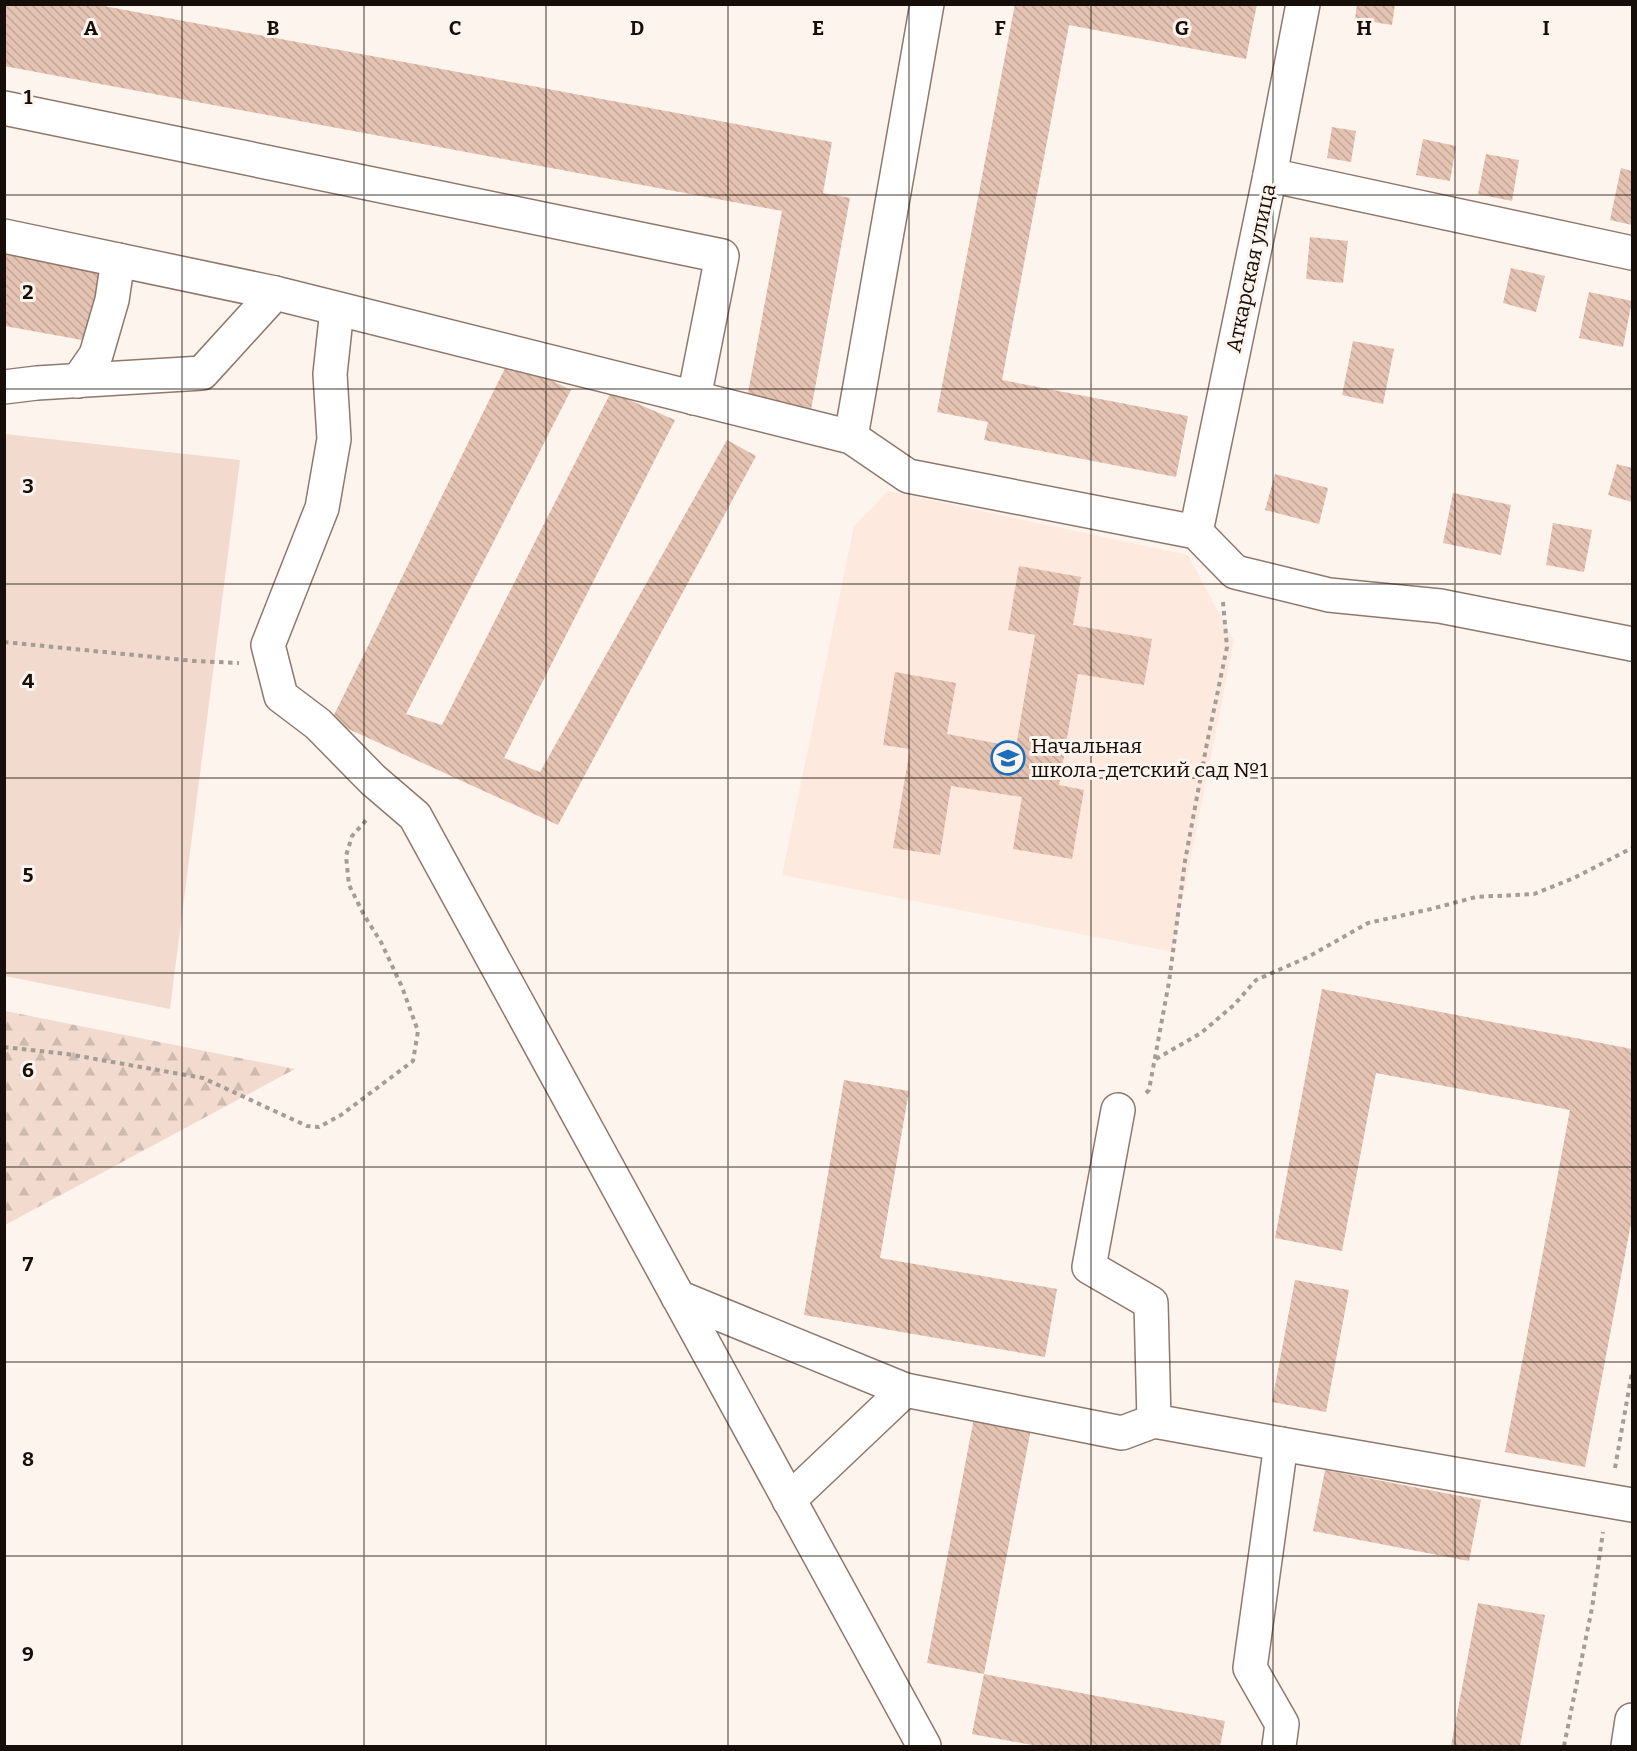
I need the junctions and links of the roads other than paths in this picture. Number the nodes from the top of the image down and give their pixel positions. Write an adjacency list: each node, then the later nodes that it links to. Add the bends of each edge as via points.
1 (927, 4): 13 (street)
2 (1303, 4): 4 (street, Аткарская улица)
3 (4, 108): 12 (street, via 722,256)
4 (1270, 175): 6 (street); 14 (street, Аткарская улица)
5 (4, 236): 7 (street)
6 (1632, 253)
7 (118, 260): 8 (street); 10 (street, via 112,300 96,355)
8 (275, 293): 9 (street); 10 (street, via 202,373)
9 (337, 309): 12 (street); 17 (street, via 330,374 334,439 322,508 268,645 281,696 318,724 415,816)
10 (78, 381): 11 (street)
11 (4, 387)
12 (694, 398): 13 (street)
13 (851, 437): 14 (street, via 908,476)
14 (1196, 532): 15 (street, via 1235,572 1329,595 1440,606)
15 (1632, 644)
16 (1118, 1110): 19 (street, via 1089,1267 1151,1303)
17 (678, 1297): 18 (street); 21 (street)
18 (905, 1390): 19 (street, via 1122,1433); 21 (street)
19 (1154, 1420): 20 (street)
20 (1281, 1444): 22 (street); 25 (street, via 1250,1668 1282,1724)
21 (789, 1500): 24 (street)
22 (1620, 1503)
23 (1632, 1720): 26 (street)
24 (924, 1746)
25 (1279, 1746)
26 (1628, 1746)

